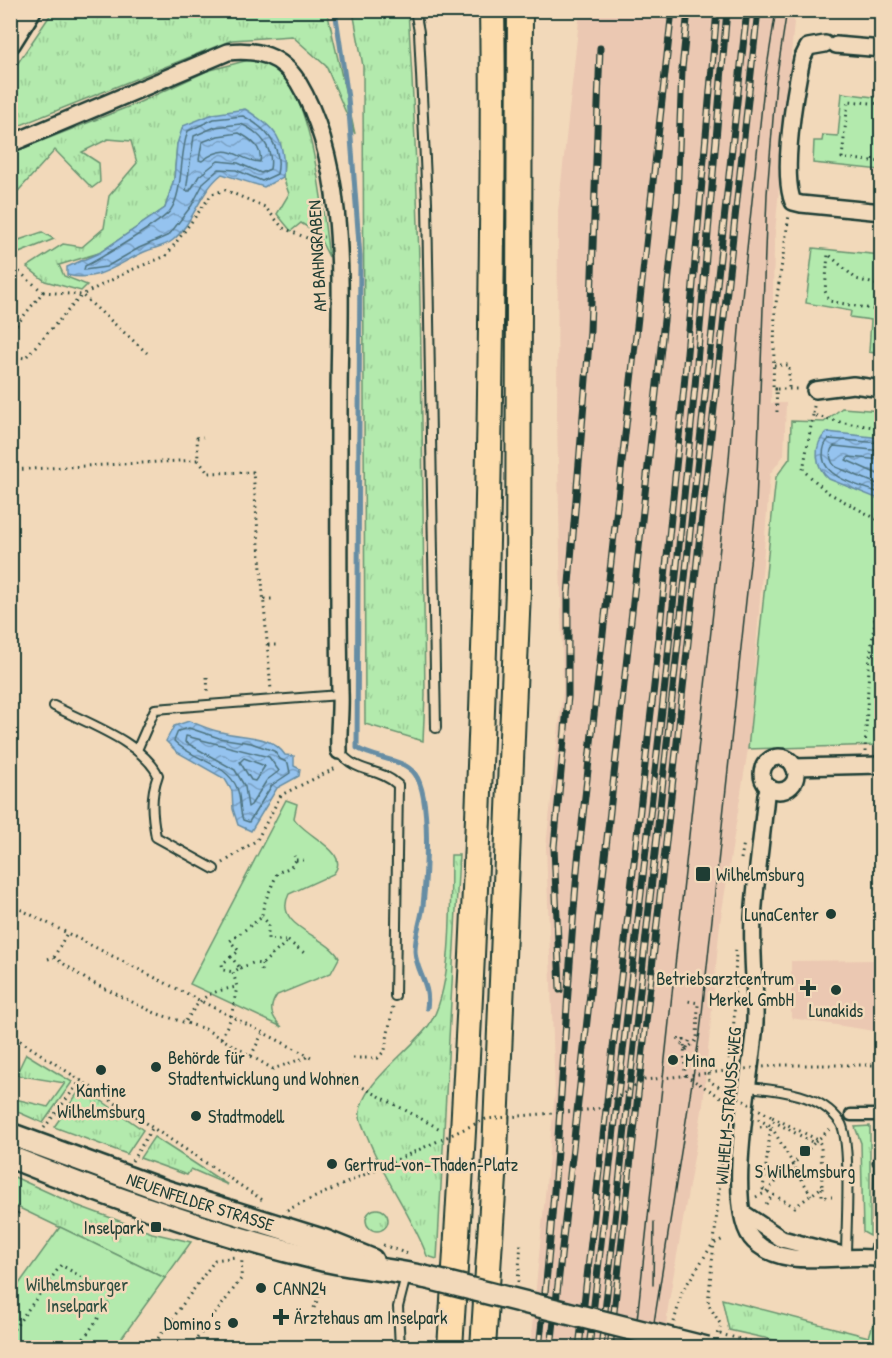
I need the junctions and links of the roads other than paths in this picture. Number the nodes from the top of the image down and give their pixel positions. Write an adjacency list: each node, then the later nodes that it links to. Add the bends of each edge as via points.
1 (30, 10): 5 (main road)
2 (415, 10): 13 (lane, via 427,202)
3 (492, 10): 31 (highway, via 485,666 462,1177)
4 (520, 10): 32 (highway, via 518,590)
5 (10, 42)
6 (882, 49): 8 (street, via 808,47 797,81 788,184 793,202)
7 (11, 143): 11 (street, AM BAHNGRABEN, via 228,52 266,53 283,64 297,81 330,168 338,236)
8 (882, 212)
9 (882, 389): 10 (street, via 853,386)
10 (815, 390)
11 (340, 695): 14 (lane, via 155,709); 15 (street, AM BAHNGRABEN)
12 (54, 706): 14 (lane)
13 (436, 728)
14 (137, 750): 19 (lane, via 152,762 158,776 151,807 156,837)
15 (343, 756): 20 (lane, via 369,772 386,774 398,785)
16 (882, 765): 17 (street, WILHELM-STRAUSS-WEG)
17 (794, 767): 18 (street, via 790,787 777,791); 18 (street, WILHELM-STRAUSS-WEG, via 778,757 767,762 762,773)
18 (770, 788): 21 (street, WILHELM-STRAUSS-WEG, via 766,795 753,920 755,1022)
19 (214, 868)
20 (395, 996)
21 (747, 1087): 27 (lane, via 793,1092 840,1121 846,1151); 27 (street, WILHELM-STRAUSS-WEG, via 739,1184 743,1213 782,1239)
22 (851, 1115): 23 (street)
23 (882, 1115)
24 (10, 1134): 29 (main road, NEUENFELDER STRASSE, via 165,1191 325,1241)
25 (10, 1157): 29 (main road, NEUENFELDER STRASSE, via 277,1249)
26 (880, 1159): 28 (lane)
27 (846, 1256): 28 (street)
28 (877, 1258)
29 (399, 1271): 30 (lane); 33 (main road, NEUENFELDER STRASSE, bridge)
30 (400, 1347)
31 (450, 1347)
32 (483, 1347)
33 (707, 1347)

